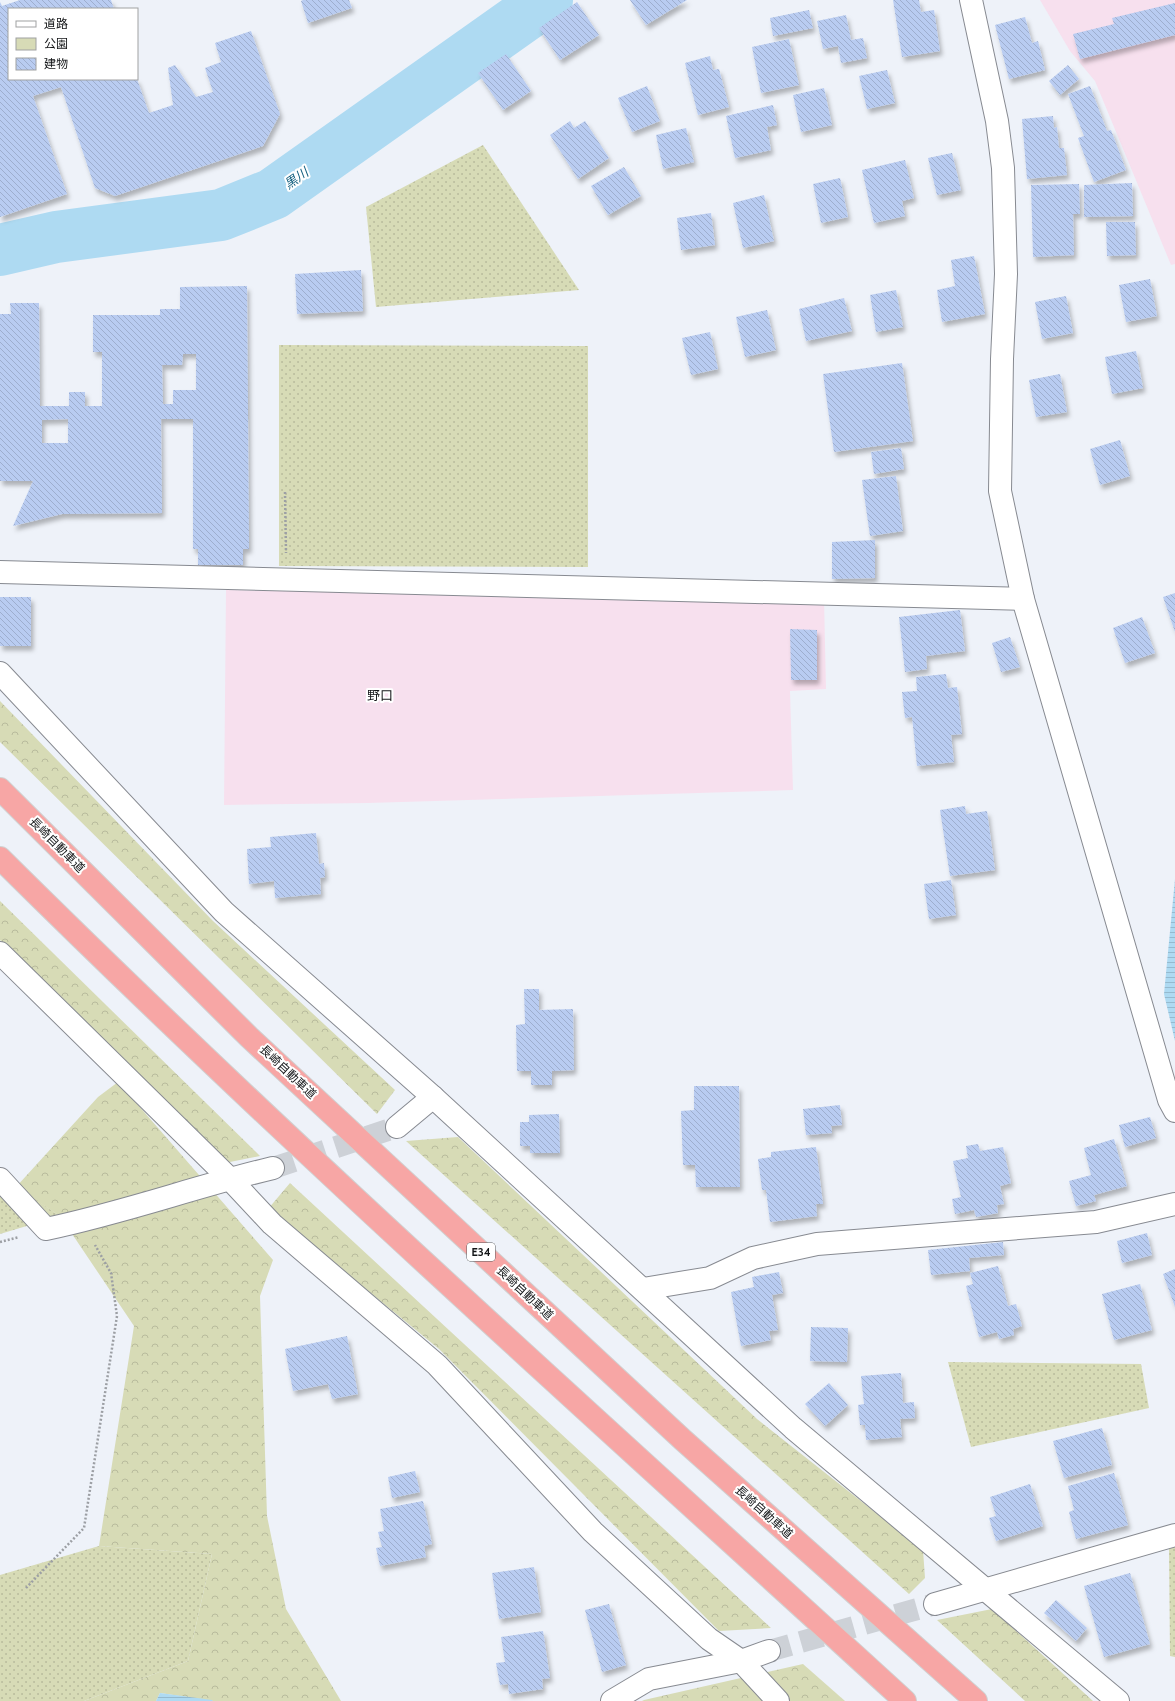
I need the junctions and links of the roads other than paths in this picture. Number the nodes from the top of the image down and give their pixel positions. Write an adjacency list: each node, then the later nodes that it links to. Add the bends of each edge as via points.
1 (971, 0): 3 (street, via 997,121 1003,168 1006,274 1000,491)
2 (0, 572): 3 (street)
3 (1023, 599): 9 (street, via 1169,1100)
4 (0, 673): 8 (street, via 224,912)
5 (0, 789): 24 (highway, 長崎自動車道 / E34, via 249,1037 683,1440)
6 (0, 858): 23 (highway, via 209,1062 638,1459)
7 (0, 953): 13 (street)
8 (433, 1097): 10 (street); 15 (street)
9 (1175, 1111)
10 (397, 1127)
11 (273, 1168): 13 (street)
12 (0, 1178): 13 (street, via 46,1229 82,1222)
13 (229, 1178): 20 (street, via 272,1224 437,1365 593,1532 708,1639)
14 (1175, 1204): 15 (street, via 1096,1222 817,1244 752,1258 710,1278)
15 (643, 1289): 17 (street, via 793,1428)
16 (1175, 1535): 17 (street)
17 (986, 1590): 18 (street); 25 (street)
18 (935, 1604)
19 (769, 1651): 20 (street)
20 (741, 1661): 21 (street, via 649,1679); 22 (street)
21 (612, 1701)
22 (778, 1701)
23 (905, 1701)
24 (976, 1701)
25 (1118, 1701)

